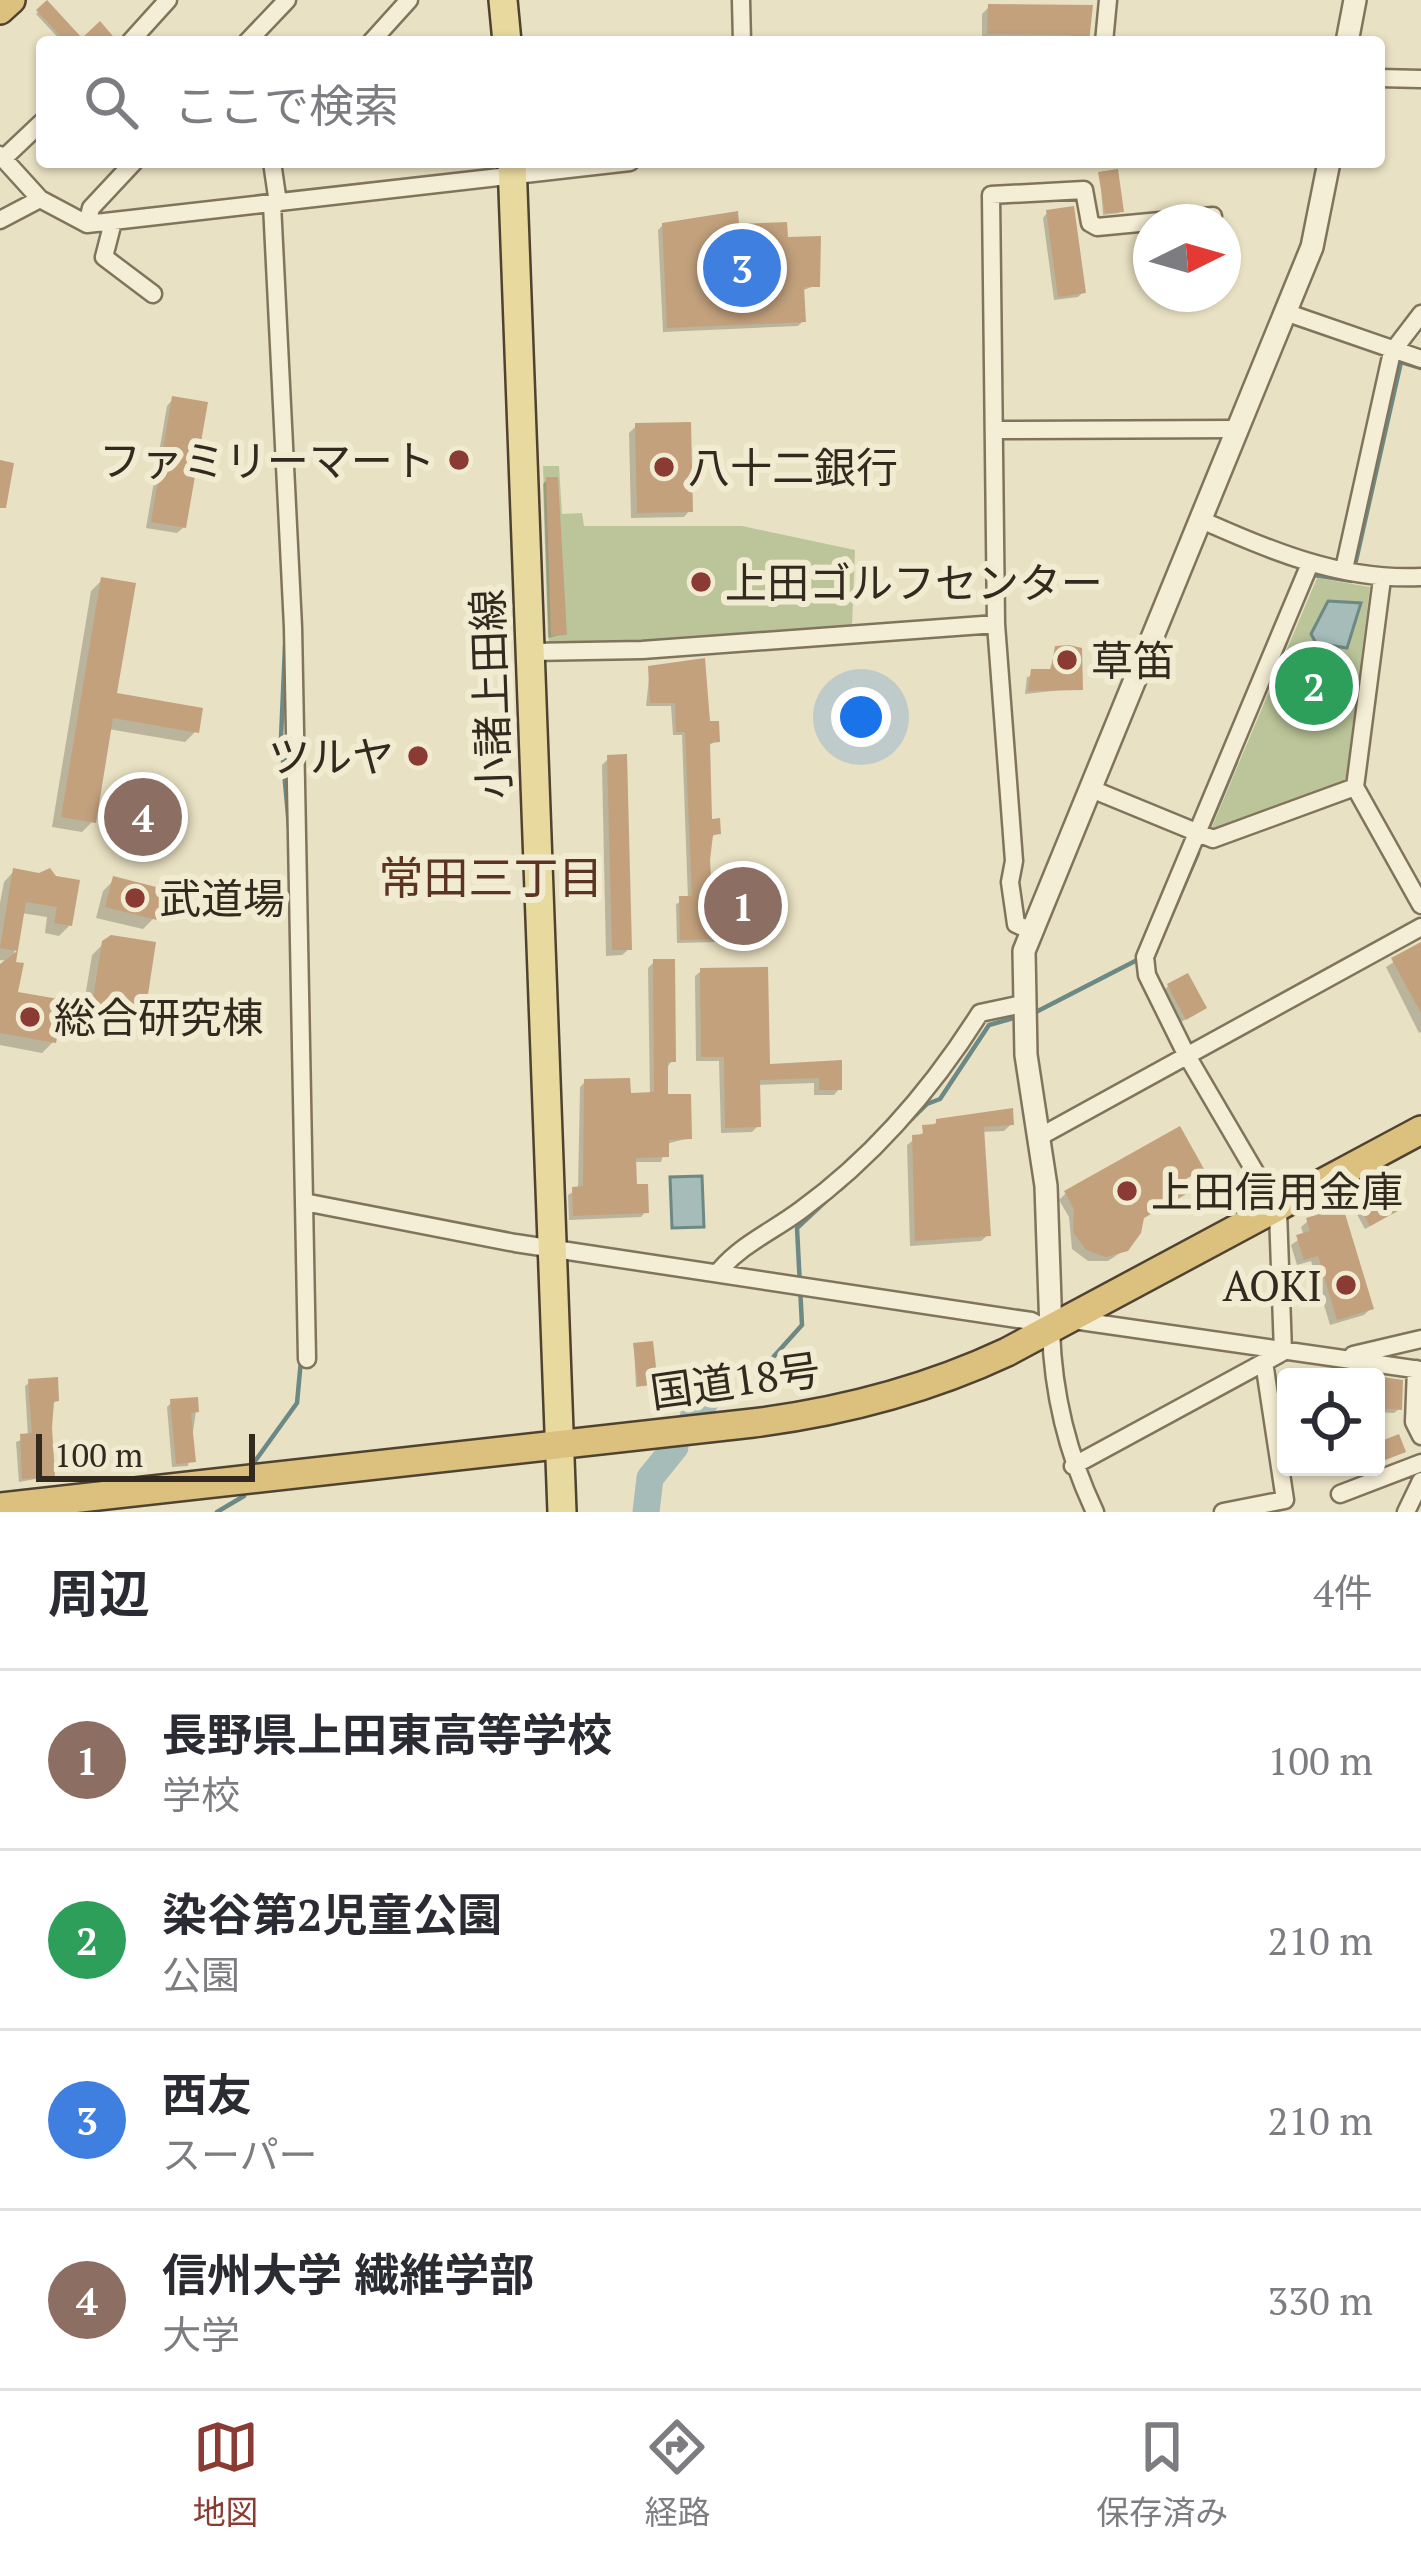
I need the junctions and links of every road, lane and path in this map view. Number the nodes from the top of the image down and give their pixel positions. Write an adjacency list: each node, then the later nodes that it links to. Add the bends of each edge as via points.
1 (11, 0): 9 (highway)
2 (287, 0): 11 (street)
3 (410, 0): 12 (street)
4 (502, 0): 13 (main road)
5 (741, 0): 14 (street)
6 (1108, 0): 15 (street)
7 (1355, 0): 16 (street)
8 (165, 1): 10 (street)
9 (0, 10)
10 (135, 36)
11 (253, 36)
12 (377, 36)
13 (506, 36)
14 (742, 36)
15 (1104, 36)
16 (1347, 36)
17 (1385, 79): 18 (street)
18 (1421, 79)
19 (36, 127): 20 (street)
20 (2, 157): 25 (street)
21 (128, 168): 29 (street, via 91,208)
22 (272, 168): 26 (street)
23 (1328, 168): 32 (street, via 1312,247)
24 (512, 169): 26 (street); 44 (main road, 小諸上田線)
25 (40, 199): 27 (street); 29 (street)
26 (275, 203): 28 (street); 55 (street)
27 (0, 220)
28 (113, 222): 29 (street); 31 (street, via 104,257)
29 (87, 224)
30 (1133, 224): 37 (street, via 1090,223 1084,190 991,195)
31 (153, 294)
32 (1285, 312): 34 (street); 36 (street)
33 (1421, 314): 34 (street)
34 (1393, 352): 35 (street); 40 (street)
35 (1421, 359)
36 (1238, 429): 37 (street); 38 (street)
37 (994, 430): 43 (street)
38 (1199, 519): 39 (street); 46 (street)
39 (1309, 566): 40 (street); 47 (street)
40 (1344, 569): 42 (street)
41 (1421, 577): 42 (street)
42 (1382, 579): 45 (street)
43 (996, 624): 44 (street); 50 (street, via 1010,883 1016,924)
44 (531, 652): 57 (main road, 小諸上田線)
45 (1354, 787): 47 (street, via 1213,839); 48 (street)
46 (1089, 788): 47 (street); 50 (street)
47 (1193, 833): 52 (street, via 1145,957)
48 (1421, 905)
49 (1421, 927): 52 (street)
50 (1029, 931): 51 (street)
51 (1024, 1012): 54 (street); 58 (street, via 980,1013 934,1085 884,1138)
52 (1186, 1054): 54 (street); 56 (street)
53 (1421, 1130): 56 (highway, 国道18号)
54 (1041, 1136): 59 (street)
55 (304, 1202): 57 (street); 63 (street)
56 (1278, 1211): 59 (highway, 国道18号); 61 (street)
57 (552, 1246): 58 (street); 67 (main road, 小諸上田線)
58 (720, 1270): 59 (street)
59 (1062, 1325): 61 (street); 67 (highway, 国道18号, via 963,1373 808,1415); 69 (street, via 1052,1387)
60 (1421, 1339): 62 (street)
61 (1283, 1352): 62 (street); 64 (street)
62 (1346, 1357): 65 (street)
63 (307, 1359)
64 (1264, 1362): 69 (street); 75 (street, via 1285,1500)
65 (1419, 1370): 66 (street, via 1414,1422)
66 (1421, 1436)
67 (559, 1446): 72 (highway, 国道18号); 73 (main road, 小諸上田線)
68 (1421, 1463): 71 (street)
69 (1073, 1466): 74 (street)
70 (1421, 1481): 76 (street)
71 (1340, 1494)
72 (0, 1507)
73 (562, 1512)
74 (1095, 1512)
75 (1223, 1512)
76 (1406, 1512)

